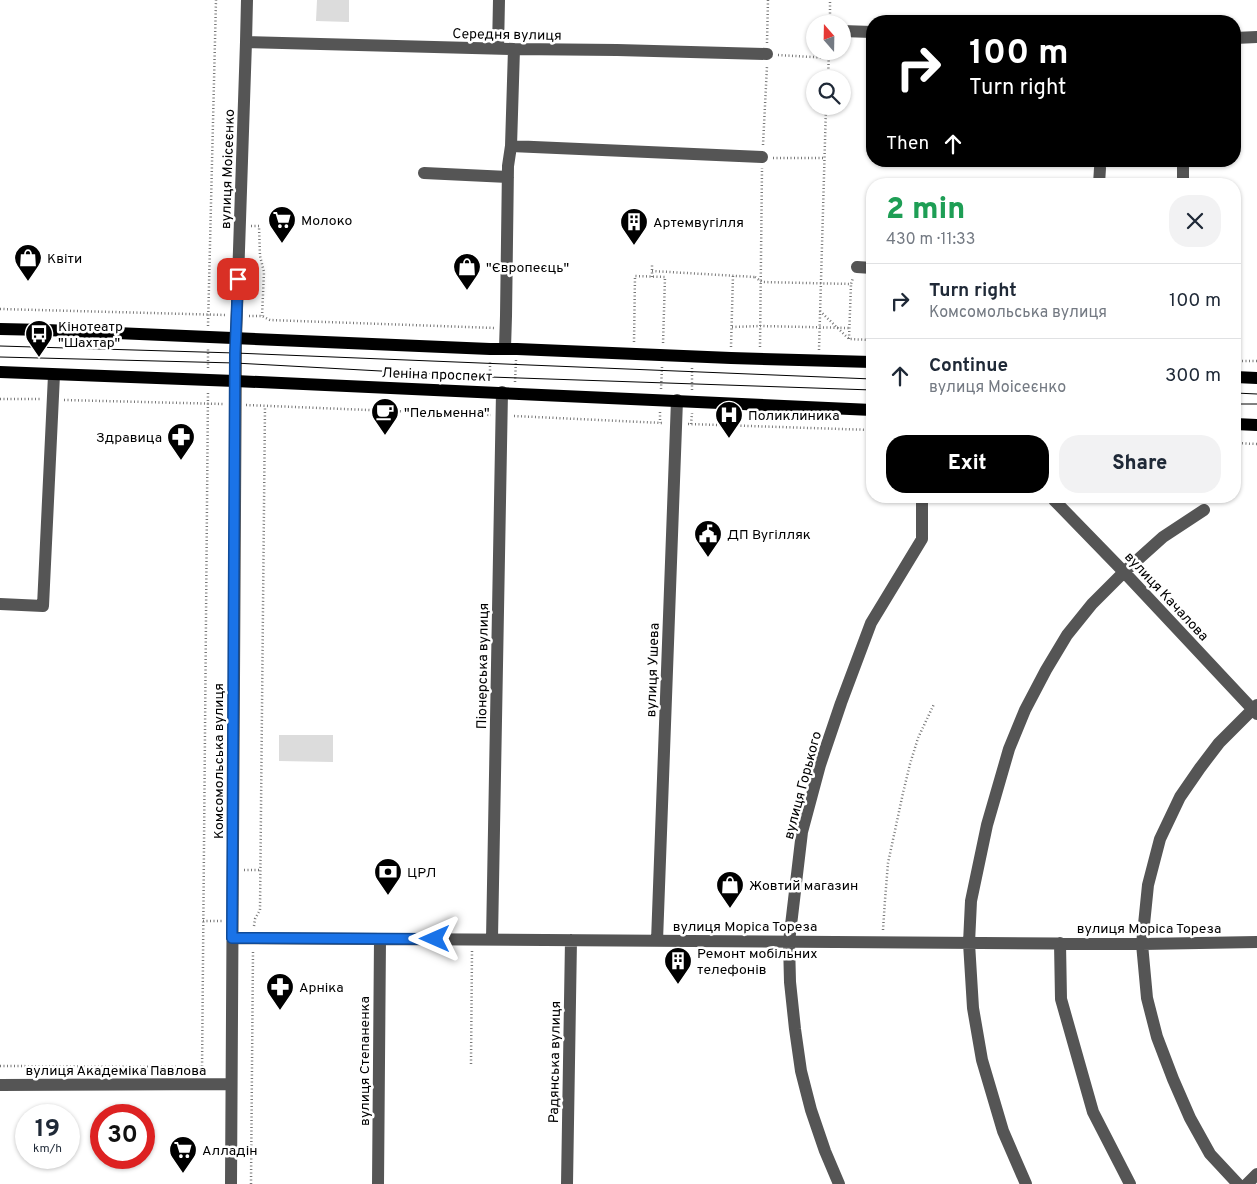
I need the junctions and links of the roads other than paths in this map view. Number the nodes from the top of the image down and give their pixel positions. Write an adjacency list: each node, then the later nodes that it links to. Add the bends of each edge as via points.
1 (247, 0): 7 (street, вулиця Моісеєнко)
2 (499, 0): 8 (street)
3 (851, 32): 4 (street)
4 (866, 32)
5 (1257, 37): 6 (street)
6 (1241, 38)
7 (246, 42): 8 (street, Середня вулиця); 20 (street, вулиця Моісеєнко)
8 (498, 49): 9 (street, Середня вулиця)
9 (514, 49): 10 (street, Середня вулиця); 11 (street)
10 (767, 54)
11 (510, 146): 12 (street); 15 (street)
12 (762, 158)
13 (1100, 168): 16 (street)
14 (424, 173): 15 (street)
15 (508, 177): 21 (street)
16 (1099, 178)
17 (857, 268): 18 (street)
18 (866, 268)
19 (0, 329): 20 (main road, Леніна проспект)
20 (236, 339): 21 (main road, Леніна проспект); 27 (street, Комсомольська вулиця)
21 (505, 348): 22 (main road, Леніна проспект)
22 (866, 362)
23 (0, 372): 24 (main road, Леніна проспект)
24 (54, 375): 27 (main road, Леніна проспект); 37 (street, via 43,606)
25 (1241, 377): 26 (main road)
26 (1257, 378)
27 (235, 380): 28 (main road, Леніна проспект); 39 (street, Комсомольська вулиця)
28 (496, 392): 29 (main road, Леніна проспект); 41 (street, Піонерська вулиця)
29 (677, 400): 30 (main road, Леніна проспект); 43 (street, вулиця Ушева)
30 (866, 410)
31 (1241, 424): 32 (main road)
32 (1257, 425)
33 (922, 503): 44 (street, вулиця Горького, via 922,540 871,623 820,765 802,832)
34 (1059, 503): 36 (street, вулиця Качалова)
35 (1204, 510): 36 (street, via 1163,537)
36 (1124, 572): 38 (street, вулиця Качалова); 46 (street, via 1067,634 1029,702 1009,749 979,861)
37 (0, 604)
38 (1255, 709): 48 (street, via 1219,743 1180,797 1160,839 1148,885)
39 (232, 938): 40 (street, вулиця Моріса Тореза); 49 (street, Комсомольська вулиця)
40 (380, 939): 41 (street, вулиця Моріса Тореза); 53 (street, вулиця Степаненка)
41 (492, 940): 42 (street, вулиця Моріса Тореза)
42 (571, 940): 43 (street, вулиця Моріса Тореза); 54 (street, Радянська вулиця)
43 (657, 941): 44 (street, вулиця Моріса Тореза)
44 (789, 942): 46 (street, вулиця Моріса Тореза); 55 (street, вулиця Горького, via 794,1029 801,1071 811,1110)
45 (1257, 942): 48 (street, вулиця Моріса Тореза)
46 (969, 943): 47 (street, вулиця Моріса Тореза); 56 (street, via 973,1008 982,1060 1003,1131)
47 (1060, 944): 48 (street, вулиця Моріса Тореза); 57 (street, via 1060,999 1093,1112)
48 (1142, 944): 58 (street, via 1147,998 1173,1079 1210,1154)
49 (231, 1084): 50 (street, вулиця Академіка Павлова); 52 (street, Комсомольська вулиця)
50 (0, 1085)
51 (1257, 1174): 59 (street)
52 (231, 1184)
53 (378, 1184)
54 (567, 1184)
55 (839, 1184)
56 (1026, 1184)
57 (1130, 1184)
58 (1238, 1184)
59 (1247, 1184)

